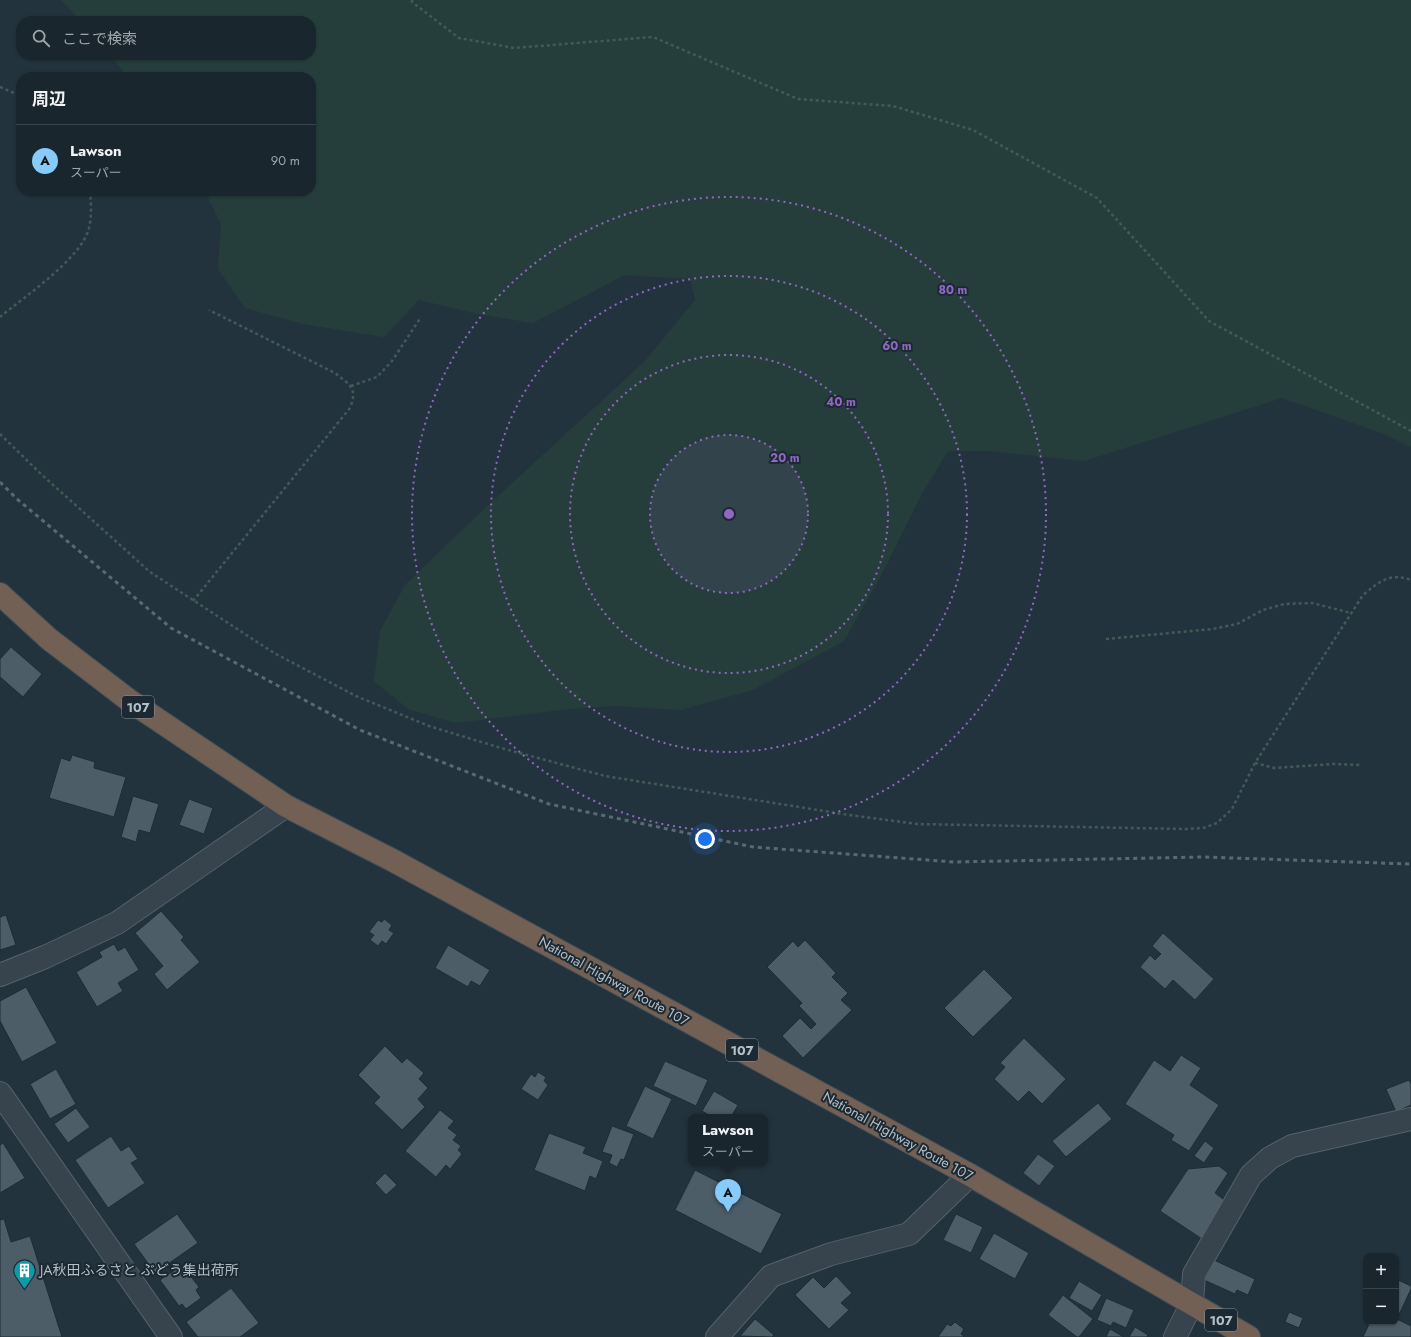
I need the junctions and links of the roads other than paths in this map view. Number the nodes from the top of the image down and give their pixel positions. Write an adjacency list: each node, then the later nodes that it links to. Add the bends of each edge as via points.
1 (0, 594): 2 (highway, National Highway Route 107 / 107, via 49,639 130,702)
2 (286, 806): 3 (street, via 117,923); 6 (highway, National Highway Route 107 / 107, via 394,861)
3 (0, 975)
4 (0, 1093): 8 (street)
5 (1411, 1119): 7 (street, via 1292,1146 1270,1158 1251,1175 1194,1274)
6 (970, 1175): 7 (highway, National Highway Route 107 / 107); 9 (street, via 909,1234 831,1254 771,1276)
7 (1192, 1303): 10 (street); 11 (highway, National Highway Route 107 / 107)
8 (171, 1337)
9 (717, 1337)
10 (1175, 1337)
11 (1249, 1337)

